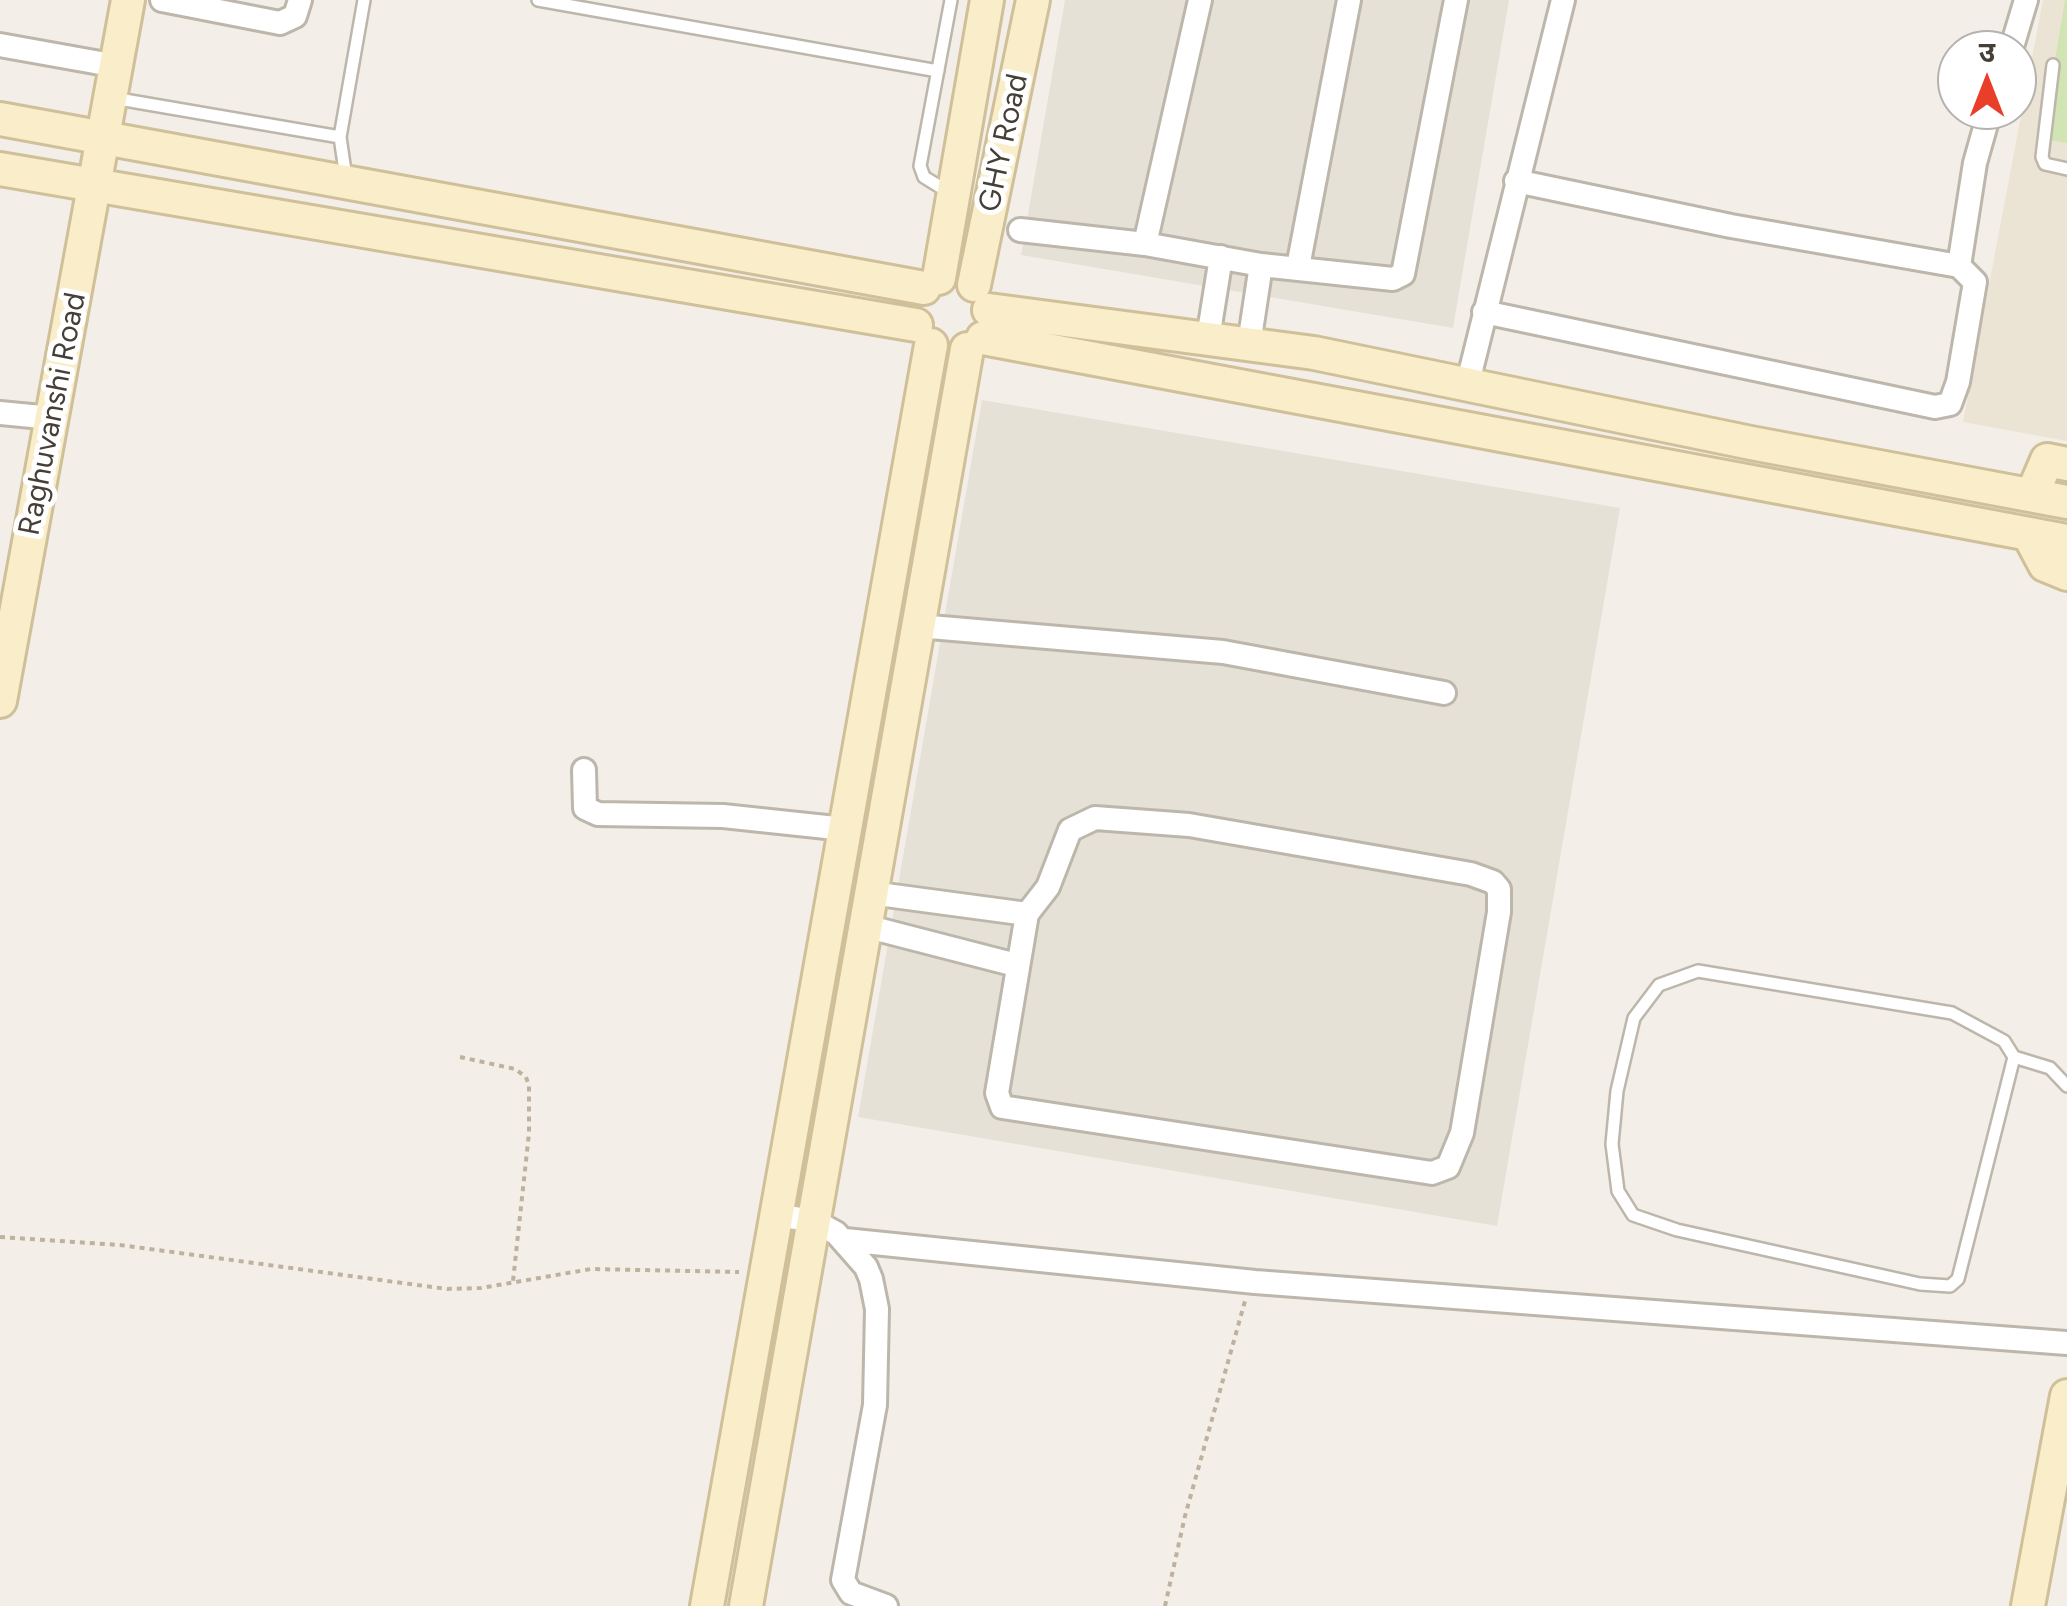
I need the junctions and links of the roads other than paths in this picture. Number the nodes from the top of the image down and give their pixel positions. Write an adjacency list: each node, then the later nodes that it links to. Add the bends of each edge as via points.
1 (128, 0): 18 (street, Raghuvanshi Road)
2 (162, 0): 3 (street, via 280,23 295,16)
3 (300, 0)
4 (364, 0): 22 (lane)
5 (538, 0): 17 (lane)
6 (951, 0): 17 (lane)
7 (986, 0): 28 (street, GHY Road)
8 (1034, 0): 37 (street, GHY Road)
9 (1200, 0): 30 (street)
10 (1348, 0): 34 (street)
11 (1456, 0): 34 (street, via 1403,274 1393,279)
12 (1563, 0): 26 (street)
13 (2026, 0): 14 (street)
14 (2017, 30)
15 (0, 46): 18 (street)
16 (2052, 65): 24 (lane, via 2042,157 2045,164)
17 (938, 72): 28 (lane, via 920,166 924,177)
18 (114, 82): 21 (street, Raghuvanshi Road); 22 (lane)
19 (0, 118): 21 (street)
20 (1984, 130): 33 (street)
21 (105, 138): 25 (street); 27 (street, Raghuvanshi Road)
22 (340, 138): 25 (lane)
23 (0, 169): 27 (street)
24 (2067, 169)
25 (346, 181): 35 (street)
26 (1516, 181): 33 (street); 36 (street)
27 (95, 186): 38 (street); 43 (street, Raghuvanshi Road)
28 (952, 195): 35 (street, GHY Road)
29 (1020, 230): 30 (street)
30 (1145, 244): 31 (street)
31 (1221, 257): 32 (street); 39 (street)
32 (1261, 265): 34 (street); 40 (street)
33 (1960, 266): 36 (street, via 1972,275 1974,292 1954,396 1944,407)
34 (1298, 267)
35 (932, 283): 37 (street, via 957,278); 38 (street, via 915,313)
36 (1484, 312): 41 (street)
37 (978, 321): 38 (street, via 942,350); 39 (street); 47 (street); 52 (street, GHY Road)
38 (924, 335): 56 (street)
39 (1208, 338): 40 (street)
40 (1250, 344): 41 (street)
41 (1468, 382): 44 (street)
42 (0, 413): 43 (street)
43 (52, 418): 54 (street, Raghuvanshi Road)
44 (1841, 460): 46 (street); 47 (street)
45 (2067, 464): 46 (street, via 2047,460)
46 (2032, 495): 48 (street)
47 (1833, 499): 49 (street)
48 (2067, 502)
49 (2029, 535): 50 (street); 51 (street, via 2045,566)
50 (2067, 542)
51 (2067, 574)
52 (918, 626): 53 (street, via 1224,652); 57 (street, GHY Road)
53 (1444, 693)
54 (0, 701)
55 (584, 770): 56 (street, via 585,808 598,814 722,816)
56 (845, 829): 63 (street)
57 (871, 893): 58 (street); 59 (street, GHY Road)
58 (1027, 914): 60 (street); 60 (street, via 1048,887 1070,830 1095,818 1190,825 1486,878 1499,889 1499,912 1455,1159 1432,1173 1002,1107 998,1093)
59 (865, 926): 60 (street); 64 (street, GHY Road)
60 (1016, 964)
61 (2014, 1057): 61 (lane, via 2004,1040 1952,1013 1714,971 1675,977 1644,1001 1627,1039 1612,1144 1618,1191 1633,1215 1677,1230 1950,1286 1958,1280); 62 (lane, via 2050,1068)
62 (2067, 1086)
63 (776, 1215): 64 (street); 68 (street)
64 (814, 1221): 65 (street); 69 (street, GHY Road)
65 (845, 1240): 66 (street, via 1255,1282); 70 (street, via 871,1280 877,1343 874,1417 843,1580 851,1593)
66 (2067, 1343)
67 (2067, 1396): 71 (street)
68 (706, 1606)
69 (746, 1606)
70 (886, 1606)
71 (2028, 1606)

